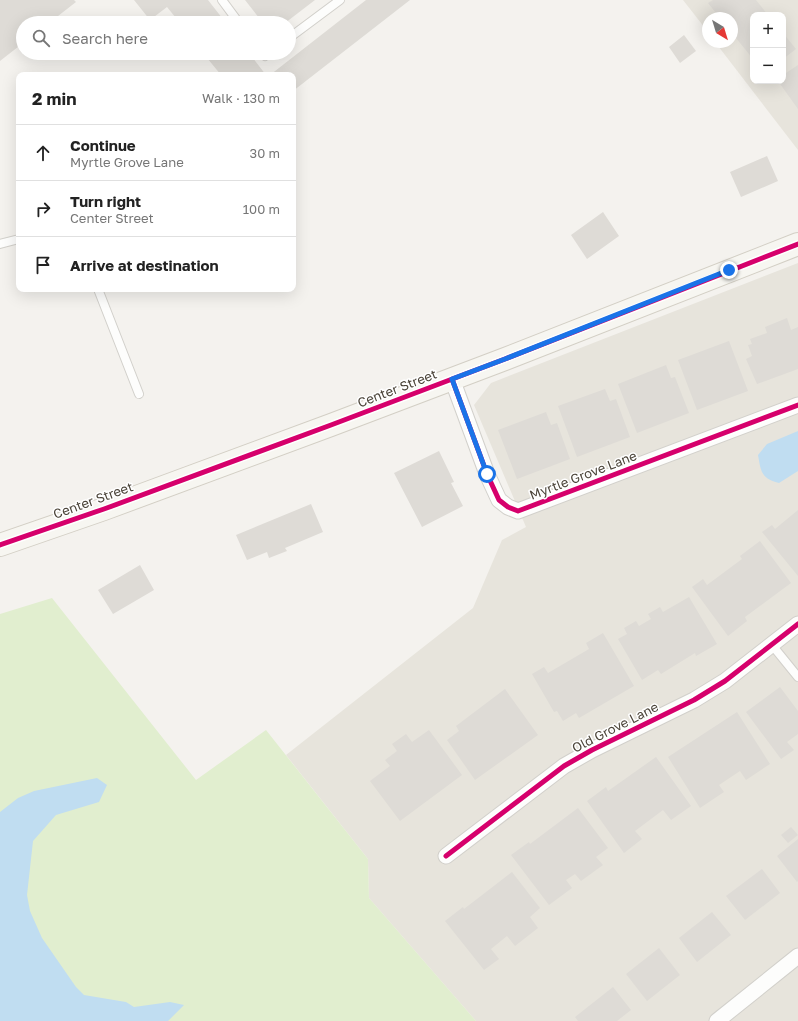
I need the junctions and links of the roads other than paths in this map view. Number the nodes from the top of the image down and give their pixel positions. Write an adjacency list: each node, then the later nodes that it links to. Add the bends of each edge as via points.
1 (222, 0): 3 (lane)
2 (340, 0): 4 (lane)
3 (234, 16)
4 (296, 33)
5 (16, 240): 6 (lane)
6 (0, 244)
7 (798, 244): 9 (main road, Center Street)
8 (99, 292): 10 (lane)
9 (452, 379): 11 (street, Myrtle Grove Lane, via 484,467 499,500 518,511); 12 (main road, Center Street, via 104,509)
10 (139, 394)
11 (798, 405)
12 (0, 545)
13 (798, 624): 14 (street, Old Grove Lane)
14 (772, 645): 15 (lane); 16 (street, Old Grove Lane, via 725,681 694,700 564,766)
15 (798, 677)
16 (446, 856)
17 (798, 956): 18 (street)
18 (717, 1021)

